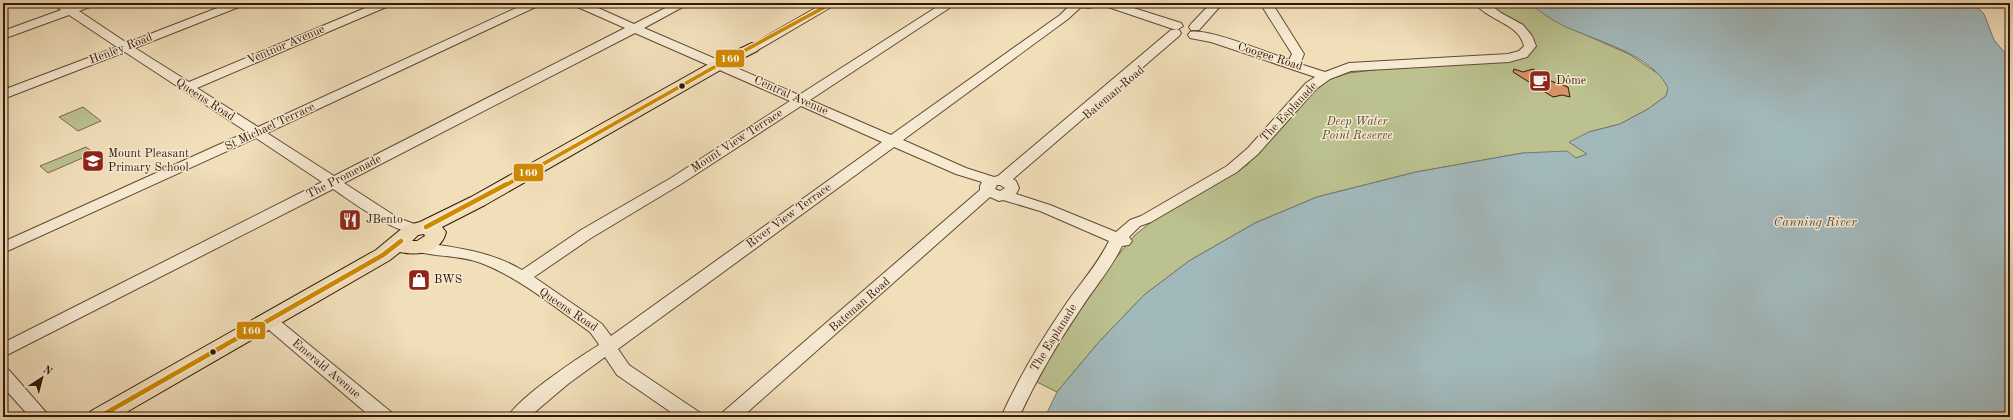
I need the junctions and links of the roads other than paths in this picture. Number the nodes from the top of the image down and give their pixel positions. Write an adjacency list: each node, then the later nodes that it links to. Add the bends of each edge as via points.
1 (58, 3): 16 (street, Queens Road)
2 (91, 3): 16 (street)
3 (240, 3): 20 (street, Henley Road)
4 (387, 3): 25 (street, Ventnor Avenue)
5 (536, 3): 28 (street, St Michael Terrace)
6 (577, 3): 17 (street, Central Avenue)
7 (684, 3): 17 (street, The Promenade)
8 (832, 3): 21 (street)
9 (951, 3): 27 (street, Mount View Terrace)
10 (1086, 3): 15 (street, Coogee Road); 29 (street, River View Terrace)
11 (1211, 3): 18 (street, Bateman Road)
12 (1217, 3): 18 (street, Bateman Road)
13 (1266, 3): 22 (street, via 1298,54)
14 (1481, 3): 24 (street, The Esplanade, via 1517,27 1528,39 1530,46 1523,54 1509,58 1349,67)
15 (1109, 5): 18 (street, Coogee Road)
16 (70, 11): 19 (street); 20 (street, Queens Road)
17 (635, 28): 23 (street, Central Avenue); 30 (street, The Promenade)
18 (1185, 30): 22 (street, Coogee Road); 31 (street, Bateman Road, via 1167,49)
19 (3, 35)
20 (126, 47): 25 (street, Queens Road); 26 (street, Henley Road)
21 (752, 48): 23 (main road)
22 (1294, 64): 24 (street, Coogee Road)
23 (721, 66): 27 (street, Central Avenue); 32 (main road, via 558,158 452,222)
24 (1324, 76): 33 (street, The Esplanade, via 1311,86 1253,151 1232,169 1174,201 1146,219 1142,226)
25 (186, 88): 28 (street, Queens Road)
26 (3, 95)
27 (800, 100): 29 (street, Central Avenue); 35 (street, Mount View Terrace, via 676,181 586,234)
28 (256, 133): 30 (street, Queens Road); 34 (street, St Michael Terrace)
29 (894, 141): 31 (street, Central Avenue); 38 (street, River View Terrace)
30 (333, 183): 32 (street, Queens Road); 39 (street, The Promenade)
31 (999, 188): 33 (street, Central Avenue); 48 (street, Bateman Road); 49 (street, Bateman Road, via 988,202 806,362 751,405)
32 (416, 235): 35 (street, Queens Road, via 441,251 451,250 486,259); 36 (main road)
33 (1121, 240): 50 (street, The Esplanade, via 1113,259 1106,263 1074,305 1022,390)
34 (3, 248)
35 (522, 278): 38 (street, Queens Road, via 596,328 604,335)
36 (270, 323): 37 (main road); 45 (street, Emerald Avenue)
37 (232, 344): 43 (main road); 44 (main road)
38 (610, 346): 41 (street, Queens Road, via 616,363 623,370); 46 (street, River View Terrace, via 552,387)
39 (3, 351)
40 (3, 376): 42 (street)
41 (688, 413): 47 (street, Queens Road)
42 (41, 417)
43 (98, 417)
44 (112, 417)
45 (384, 417)
46 (517, 417)
47 (704, 417)
48 (730, 417)
49 (742, 417)
50 (1010, 417)

